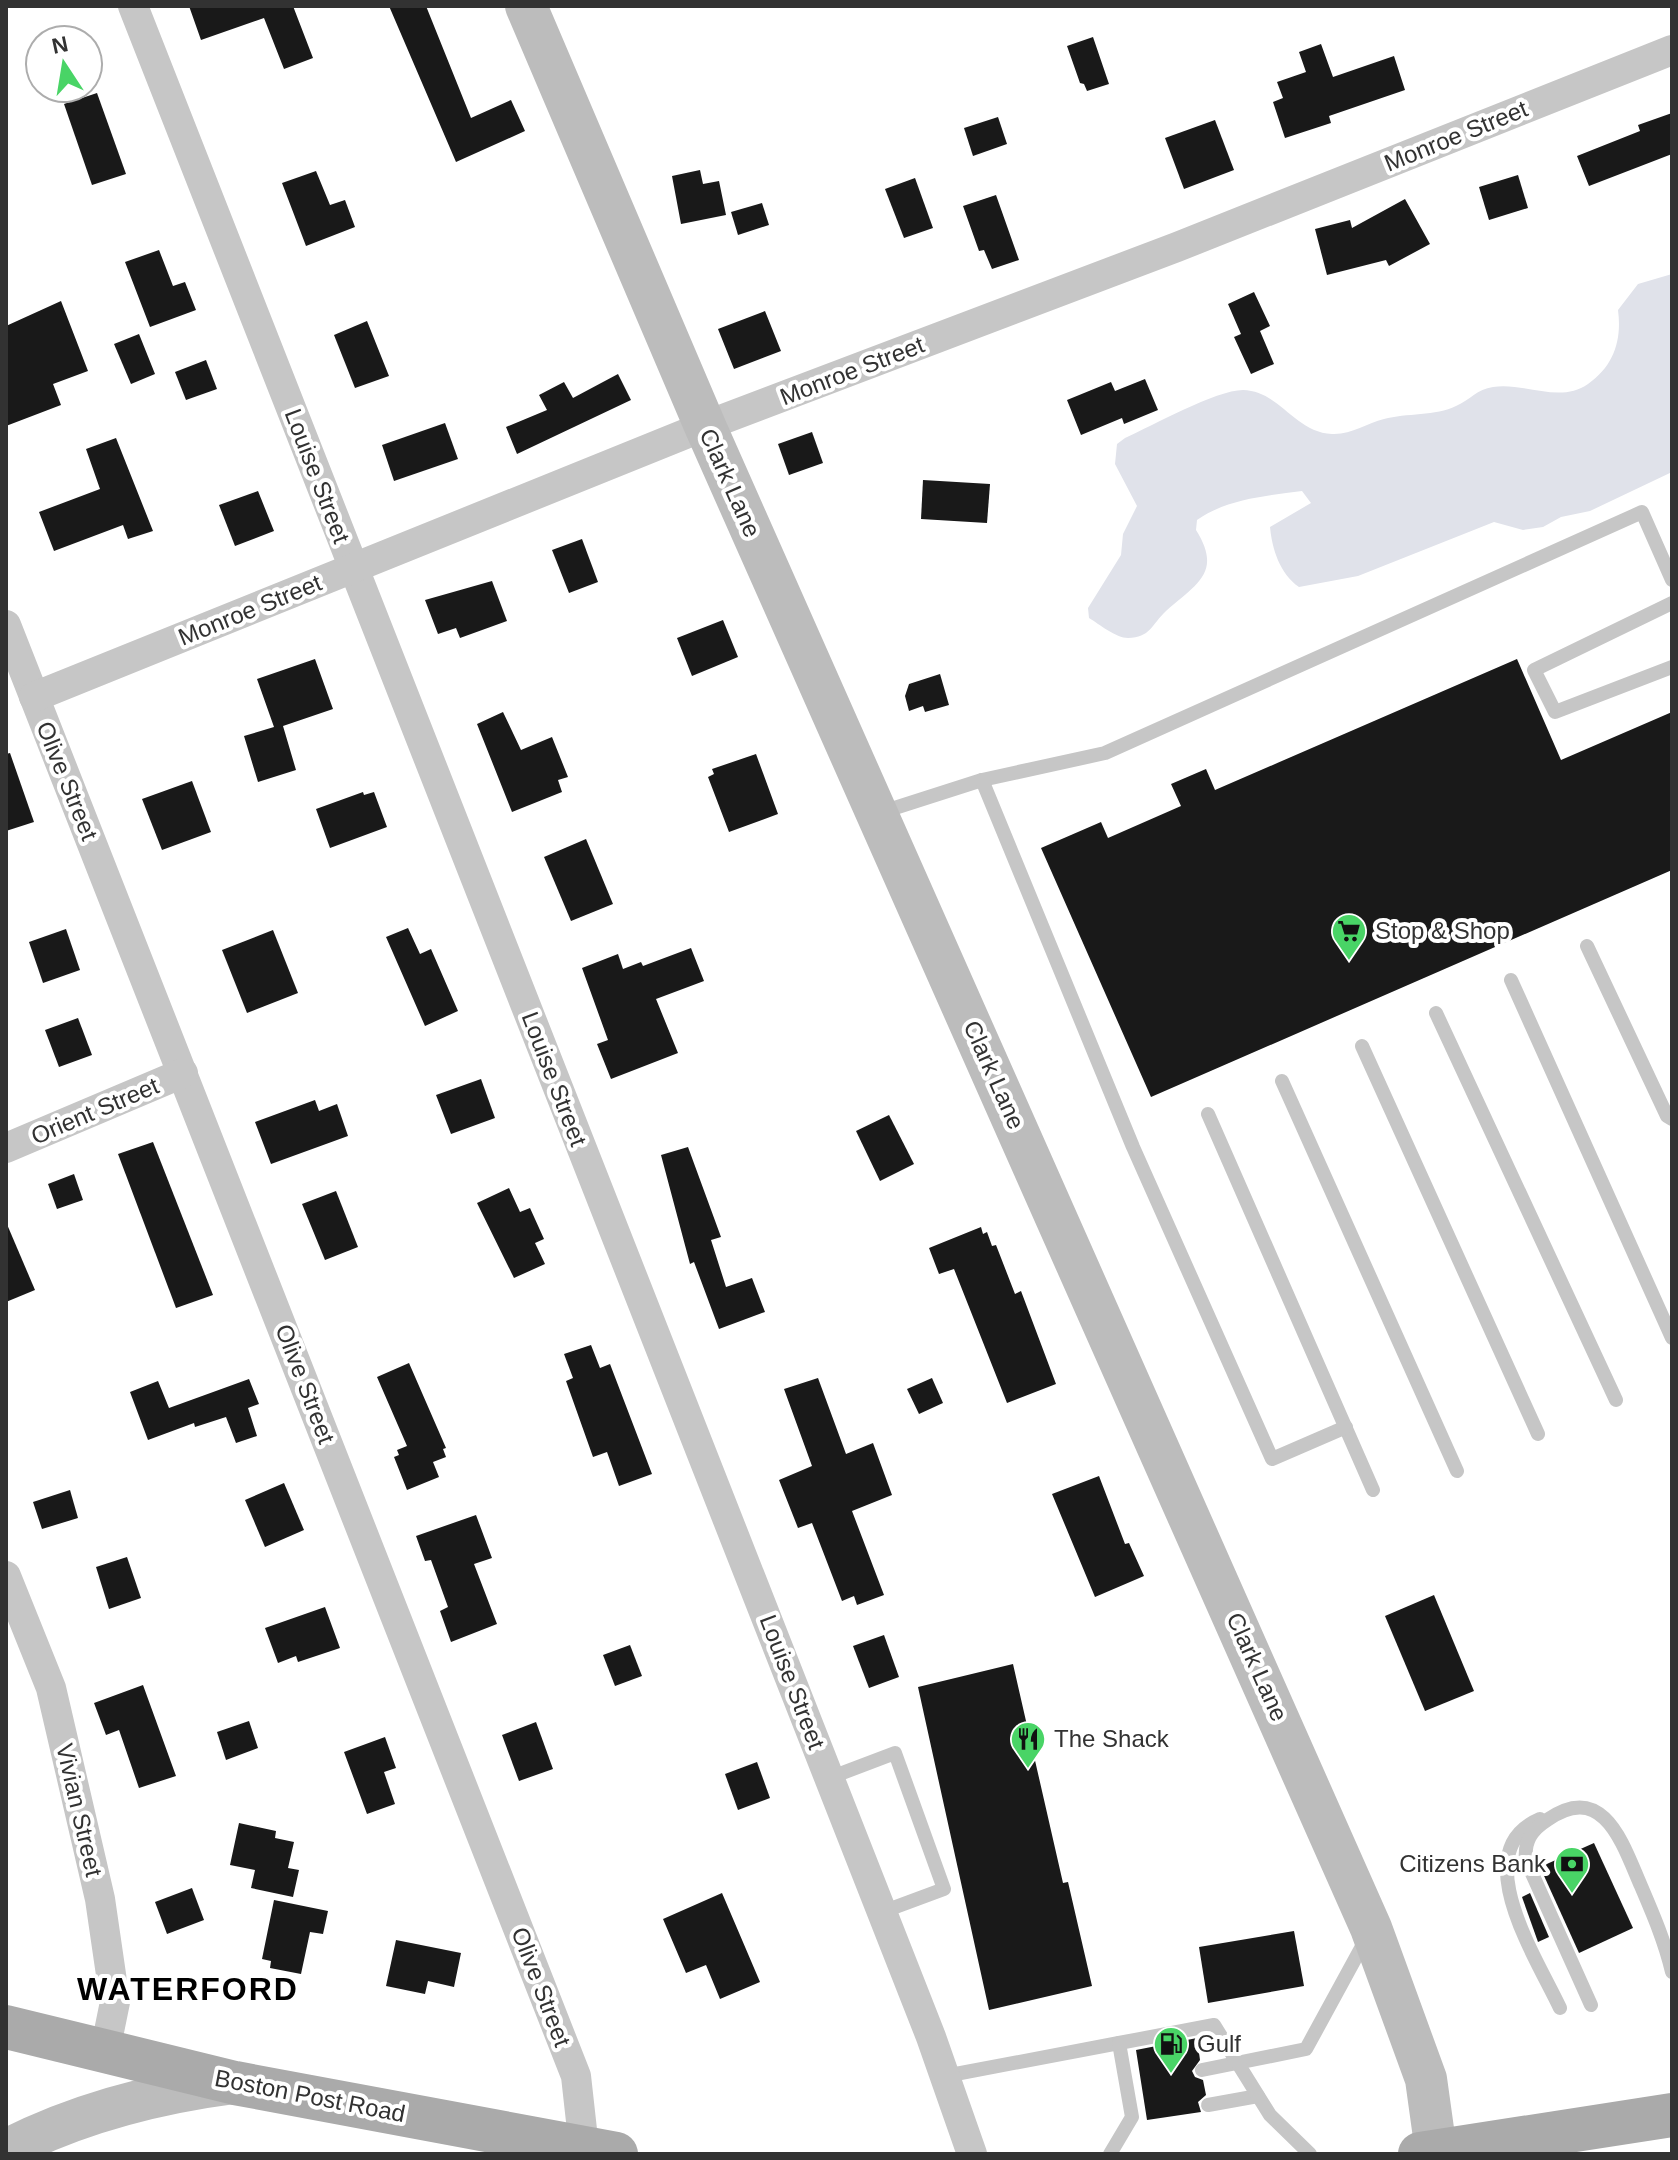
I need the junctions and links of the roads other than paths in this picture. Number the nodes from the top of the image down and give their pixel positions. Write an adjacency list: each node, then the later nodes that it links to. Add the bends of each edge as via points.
1 (133, 6): 5 (street, Louise Street)
2 (526, 6): 4 (main road, Clark Lane)
3 (1672, 50): 4 (street, Monroe Street, via 1177,247)
4 (705, 426): 5 (street, Monroe Street); 12 (main road, Clark Lane)
5 (353, 568): 10 (street, Monroe Street); 29 (street, Louise Street)
6 (1672, 580): 11 (lane, via 1642,512 1105,753)
7 (1672, 603): 9 (lane, via 1534,670 1555,712)
8 (6, 625): 10 (street, Olive Street)
9 (1672, 667)
10 (34, 697): 17 (street, Olive Street)
11 (982, 780): 12 (lane); 24 (lane, via 1133,1147 1272,1459)
12 (878, 814): 32 (main road, Clark Lane)
13 (1587, 946): 20 (lane)
14 (1511, 980): 22 (lane)
15 (1436, 1013): 23 (lane)
16 (1362, 1046): 25 (lane)
17 (183, 1073): 21 (street, Orient Street); 47 (street, Olive Street, via 576,2076)
18 (1282, 1081): 26 (lane)
19 (1208, 1114): 24 (lane)
20 (1672, 1119)
21 (6, 1148)
22 (1672, 1338)
23 (1616, 1400)
24 (1346, 1427): 27 (lane)
25 (1538, 1434)
26 (1457, 1471)
27 (1373, 1490)
28 (6, 1576): 38 (street, Vivian Street, via 51,1688 100,1899 115,2002)
29 (829, 1778): 31 (street, Louise Street); 31 (lane, via 895,1753 944,1889)
30 (1562, 1811): 33 (lane, via 1590,1809 1613,1825); 34 (lane, via 1536,1827 1528,1839 1526,1860); 35 (lane, via 1523,1828 1509,1850 1505,1875 1511,1900)
31 (882, 1912): 41 (street, Louise Street)
32 (1371, 1928): 39 (lane, via 1306,2049); 48 (main road, Clark Lane, via 1426,2079)
33 (1672, 1972)
34 (1591, 2005)
35 (1560, 2008)
36 (6, 2027): 38 (main road, Boston Post Road)
37 (1119, 2043): 39 (lane, via 1214,2025); 41 (lane); 50 (lane, via 1134,2081 1139,2116)
38 (105, 2051): 42 (main road, Boston Post Road)
39 (1238, 2064): 40 (lane); 43 (lane)
40 (1202, 2070)
41 (945, 2076): 49 (street, Louise Street)
42 (235, 2083): 46 (main road, via 152,2097); 47 (main road, Boston Post Road)
43 (1258, 2096): 44 (lane); 51 (lane)
44 (1208, 2105)
45 (1672, 2115): 48 (main road)
46 (6, 2150)
47 (600, 2151)
48 (1428, 2153)
49 (972, 2154)
50 (1110, 2154)
51 (1310, 2154)

